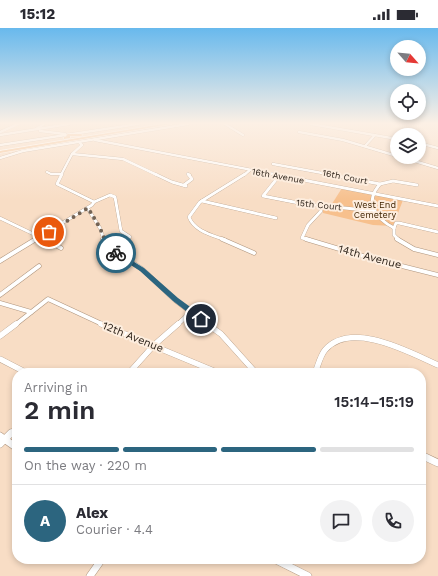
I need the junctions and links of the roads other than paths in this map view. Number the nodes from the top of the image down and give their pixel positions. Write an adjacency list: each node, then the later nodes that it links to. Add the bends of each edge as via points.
1 (15, 150): 6 (highway)
2 (32, 150): 9 (street)
3 (77, 150): 7 (street)
4 (144, 150): 13 (street, 16th Avenue)
5 (376, 150): 8 (street)
6 (0, 152)
7 (72, 154): 15 (street); 16 (street, via 123,159 160,178 185,185 192,179)
8 (390, 154)
9 (0, 158)
10 (273, 164): 18 (street, 16th Court)
11 (425, 164): 12 (street)
12 (438, 168)
13 (250, 170): 17 (street, 16th Avenue); 21 (street, via 239,180)
14 (47, 172): 15 (street)
15 (62, 174): 22 (street, via 57,184)
16 (188, 174)
17 (279, 176): 20 (street, 16th Avenue); 23 (street, 15th Court, via 264,196)
18 (380, 184): 19 (street, 16th Court, via 393,181); 20 (street)
19 (417, 185)
20 (373, 193): 24 (street, 16th Avenue); 26 (street, via 371,199)
21 (202, 201): 28 (street); 34 (street, via 191,211 191,223)
22 (94, 202): 25 (street); 33 (street, via 113,196 121,231 130,237)
23 (321, 206): 26 (street, 15th Court); 38 (street, 14th Avenue, via 321,211 308,225 302,238)
24 (438, 206)
25 (88, 208): 31 (street); 33 (street, via 100,228 104,241)
26 (374, 211): 29 (street, via 384,223)
27 (0, 218): 31 (street)
28 (276, 218)
29 (394, 228): 30 (street, via 396,223 400,223); 35 (street, via 395,238 404,244)
30 (438, 232)
31 (40, 237): 32 (street); 36 (street)
32 (61, 248)
33 (112, 250): 42 (street, via 142,269)
34 (254, 253)
35 (438, 255)
36 (1, 260)
37 (39, 266): 39 (street)
38 (438, 275)
39 (0, 295)
40 (0, 303): 41 (street)
41 (31, 312): 43 (street); 44 (street, 12th Avenue, via 48,299 128,336)
42 (192, 312): 44 (street); 50 (street, via 229,341)
43 (0, 336)
44 (154, 345): 48 (street); 49 (street, 12th Avenue)
45 (0, 359): 47 (street)
46 (438, 365): 51 (street, via 379,340 354,337 343,339 326,349)
47 (17, 368)
48 (133, 368)
49 (207, 368)
50 (252, 368)
51 (317, 368)
52 (12, 432): 53 (street)
53 (2, 440): 54 (street)
54 (12, 445)
55 (426, 457): 56 (street)
56 (438, 463)
57 (98, 564): 59 (street)
58 (284, 564): 60 (street)
59 (90, 576)
60 (308, 576)

